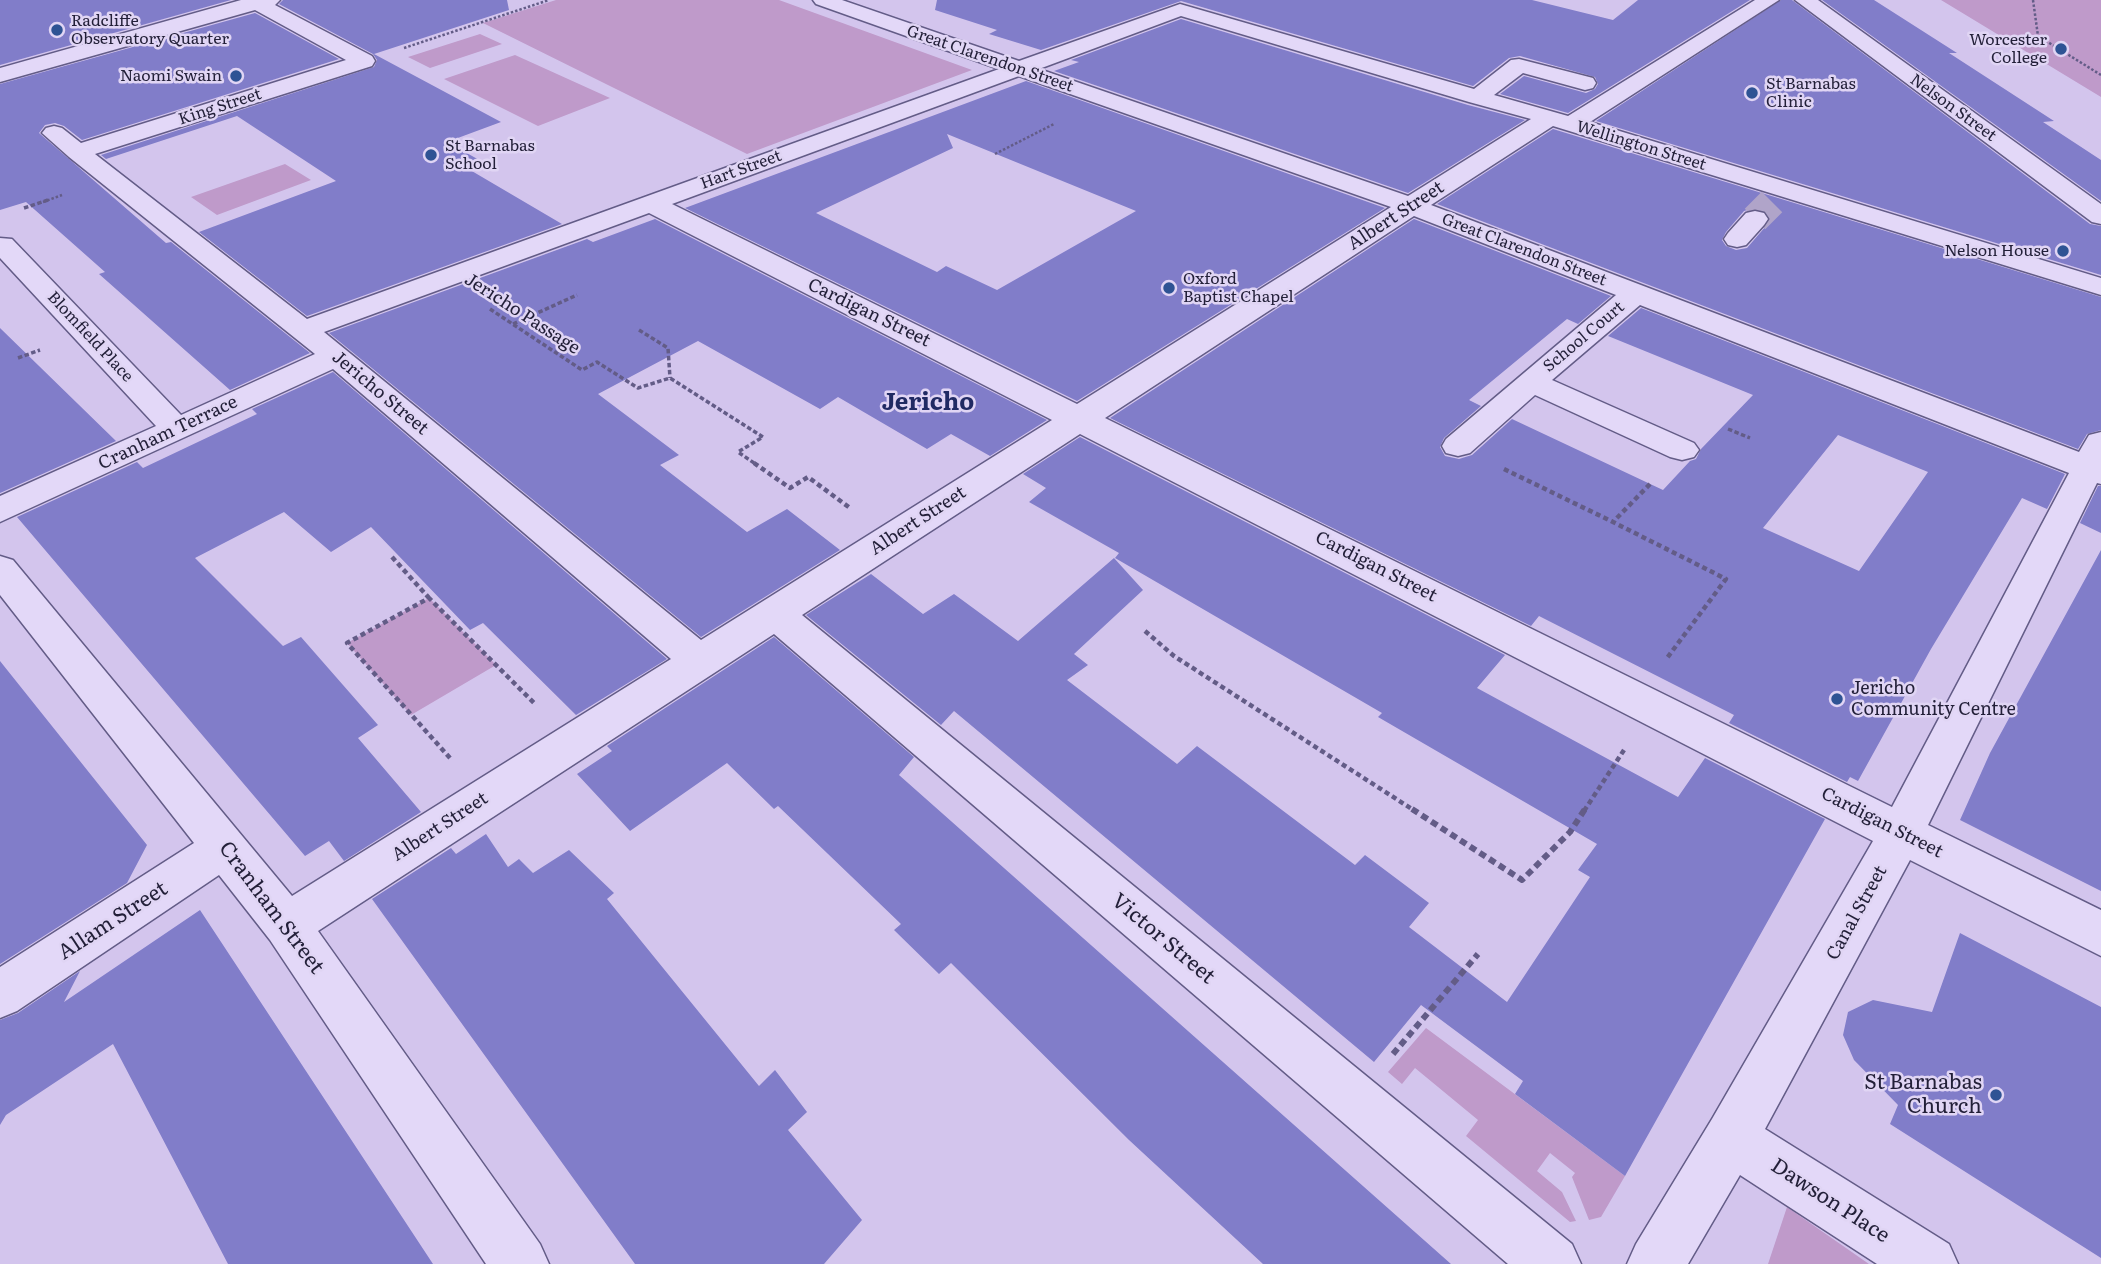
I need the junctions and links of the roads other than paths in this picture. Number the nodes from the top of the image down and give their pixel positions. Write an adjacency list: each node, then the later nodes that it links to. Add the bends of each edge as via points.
1 (823, 0): 6 (street, Great Clarendon Street)
2 (1769, 0): 10 (street, Albert Street)
3 (1805, 0): 15 (street, Nelson Street)
4 (259, 1): 7 (street); 11 (street, King Street, via 364,61)
5 (1180, 10): 6 (street, Hart Street); 9 (street, Wellington Street)
6 (1019, 69): 12 (street, Hart Street); 14 (street, Great Clarendon Street)
7 (0, 75)
8 (1585, 83): 9 (street, via 1519,65)
9 (1477, 97): 10 (street, Wellington Street)
10 (1560, 121): 13 (street, Wellington Street); 14 (street, Albert Street)
11 (65, 143): 20 (street, Jericho Street)
12 (650, 203): 20 (street, Hart Street); 23 (street, Cardigan Street)
13 (1770, 204): 16 (street); 18 (street, Wellington Street)
14 (1411, 206): 19 (street, Great Clarendon Street); 23 (street, Albert Street)
15 (2101, 216)
16 (1737, 239)
17 (3, 245): 24 (street, Blomfield Place)
18 (2101, 287)
19 (1636, 293): 22 (street, School Court); 27 (street, Great Clarendon Street)
20 (303, 330): 21 (street, Jericho Street)
21 (336, 356): 24 (street, Cranham Terrace); 31 (street, Jericho Street)
22 (1531, 382): 25 (street, School Court); 26 (street)
23 (1079, 418): 30 (street, Albert Street); 32 (street, Cardigan Street)
24 (177, 429): 28 (street, Cranham Terrace)
25 (1458, 446)
26 (1682, 450)
27 (2096, 461): 32 (street, Canal Street)
28 (0, 510)
29 (0, 569): 33 (street, Cranham Street)
30 (774, 613): 31 (street, Albert Street); 39 (street, Victor Street)
31 (699, 660): 34 (street, Albert Street)
32 (1902, 832): 35 (street, Cardigan Street); 37 (street, Canal Street)
33 (225, 847): 34 (street, Cranham Street); 36 (street, Allam Street)
34 (287, 925): 38 (street, Cranham Street)
35 (2101, 934)
36 (0, 995)
37 (1731, 1138): 40 (street, Canal Street); 41 (street, Dawson Place)
38 (520, 1264)
39 (1552, 1264)
40 (1656, 1264)
41 (1929, 1264)

